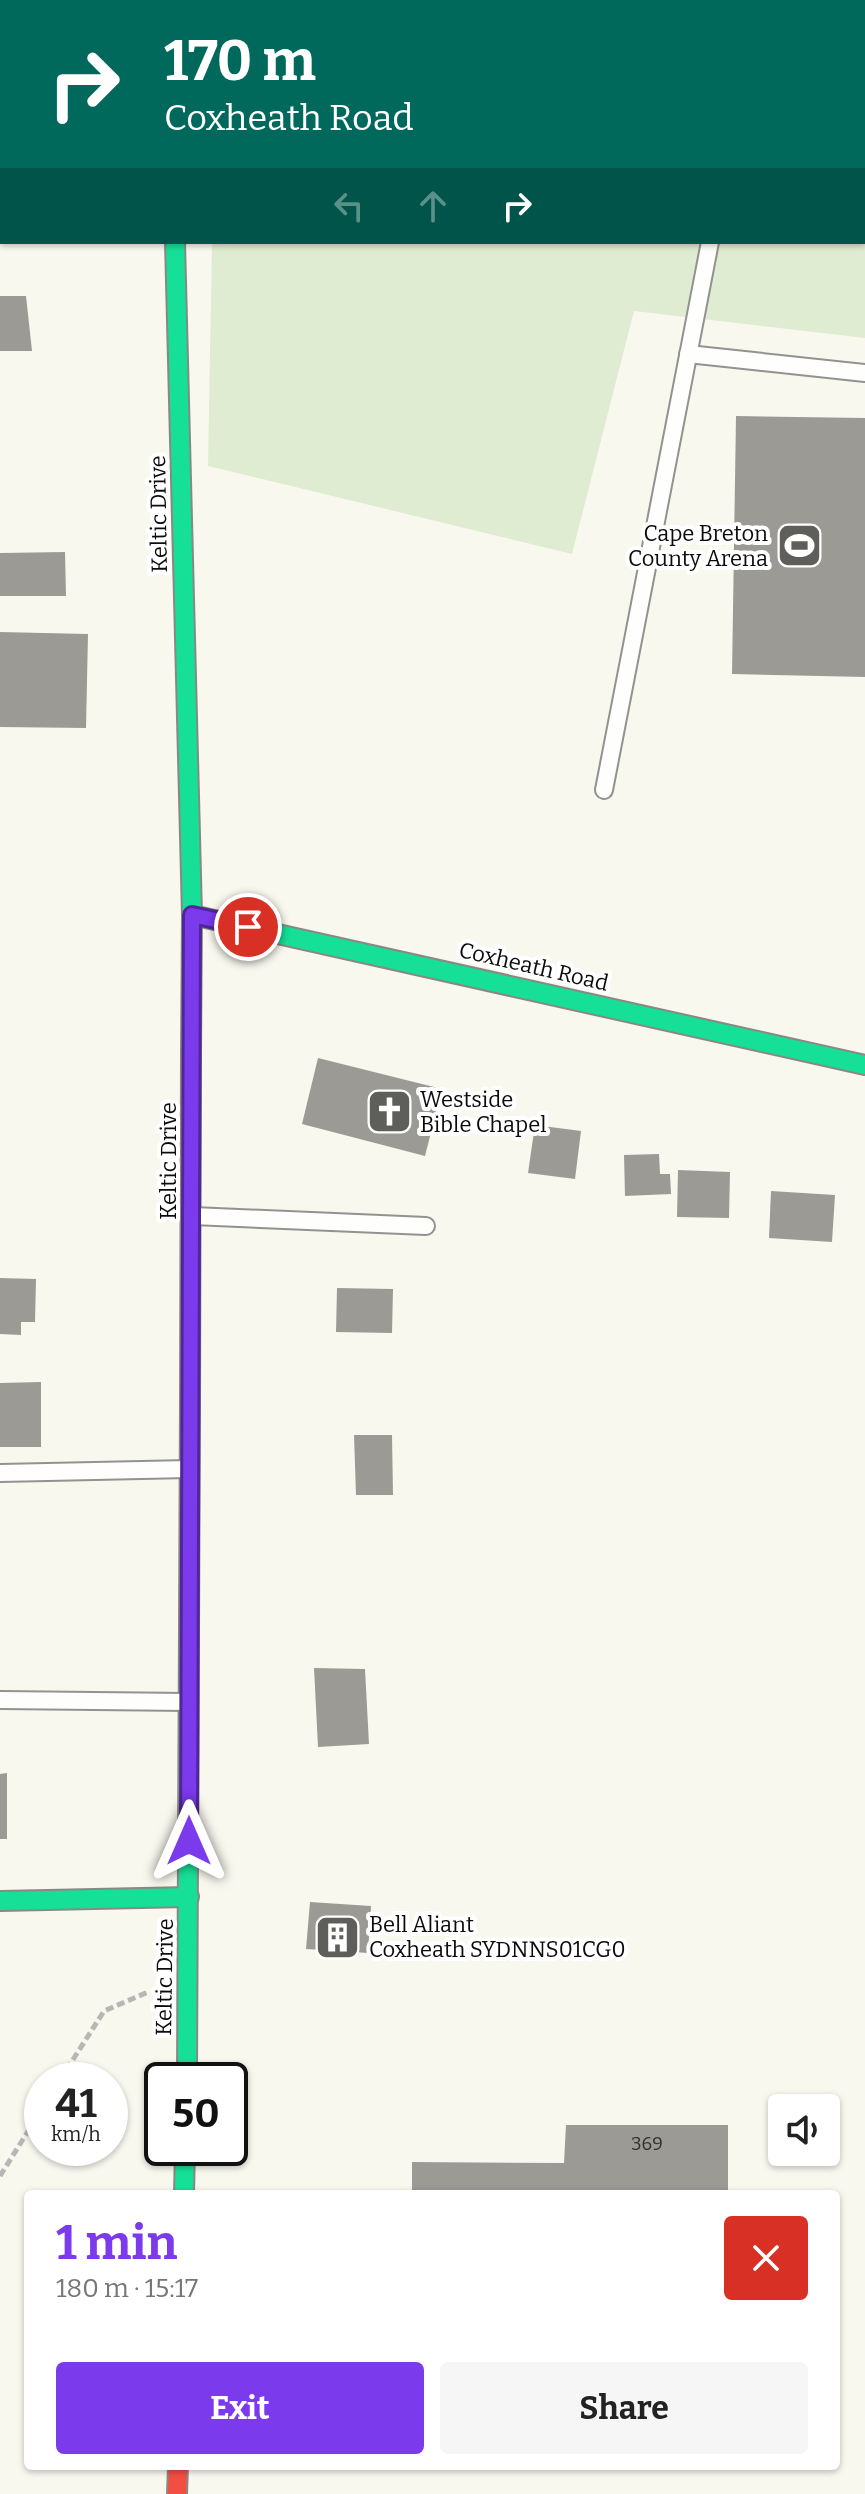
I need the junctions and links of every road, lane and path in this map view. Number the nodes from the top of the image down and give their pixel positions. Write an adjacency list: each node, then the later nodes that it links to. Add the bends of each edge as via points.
1 (175, 244): 6 (main road, Keltic Drive)
2 (710, 244): 3 (lane)
3 (688, 354): 4 (lane); 5 (lane)
4 (865, 373)
5 (604, 790)
6 (192, 915): 7 (main road, Coxheath Road); 8 (main road, Keltic Drive)
7 (865, 1065)
8 (191, 1216): 9 (lane); 10 (main road, Keltic Drive)
9 (426, 1226)
10 (190, 1469): 11 (lane); 13 (main road, Keltic Drive)
11 (0, 1473)
12 (0, 1700): 13 (lane)
13 (189, 1702): 14 (main road, Keltic Drive)
14 (189, 1897): 15 (main road); 16 (main road, Keltic Drive)
15 (0, 1901)
16 (189, 1974): 17 (path, via 104,2011); 18 (main road, Keltic Drive)
17 (71, 2062)
18 (187, 2062)
19 (24, 2138): 21 (path)
20 (185, 2166): 22 (main road)
21 (0, 2176)
22 (184, 2190)
23 (178, 2470): 24 (main road)
24 (177, 2494)

